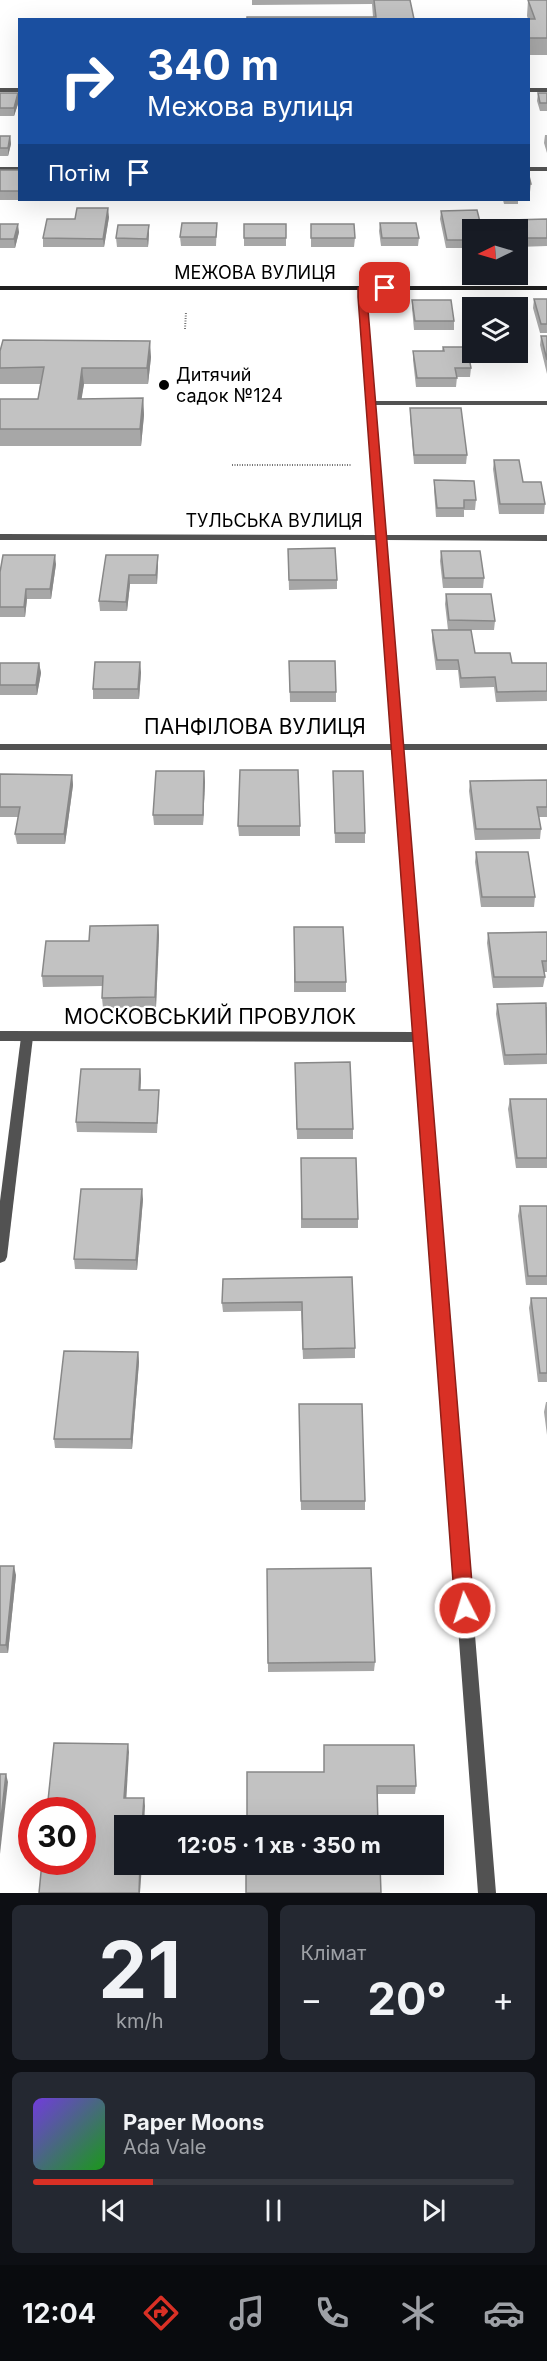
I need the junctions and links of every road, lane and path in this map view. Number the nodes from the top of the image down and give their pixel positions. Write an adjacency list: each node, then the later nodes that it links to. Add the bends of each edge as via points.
1 (0, 90): 2 (street)
2 (18, 90)
3 (530, 90): 4 (street)
4 (547, 90)
5 (0, 169): 6 (street)
6 (18, 169)
7 (530, 169): 8 (street)
8 (547, 169)
9 (0, 288): 10 (street, МЕЖОВА ВУЛИЦЯ)
10 (362, 288): 11 (street, МЕЖОВА ВУЛИЦЯ); 12 (street)
11 (547, 288)
12 (371, 403): 13 (street); 15 (street)
13 (547, 403)
14 (232, 465): 15 (path)
15 (376, 465): 17 (street)
16 (0, 537): 17 (street, ТУЛЬСЬКА ВУЛИЦЯ)
17 (381, 538): 18 (street, ТУЛЬСЬКА ВУЛИЦЯ); 20 (street)
18 (547, 538)
19 (0, 747): 20 (street, ПАНФІЛОВА ВУЛИЦЯ)
20 (397, 747): 21 (street, ПАНФІЛОВА ВУЛИЦЯ); 24 (street)
21 (547, 747)
22 (0, 1036): 23 (street, МОСКОВСЬКИЙ ПРОВУЛОК)
23 (27, 1036): 24 (street, МОСКОВСЬКИЙ ПРОВУЛОК); 25 (street)
24 (420, 1037): 26 (street)
25 (0, 1257)
26 (487, 1893)

